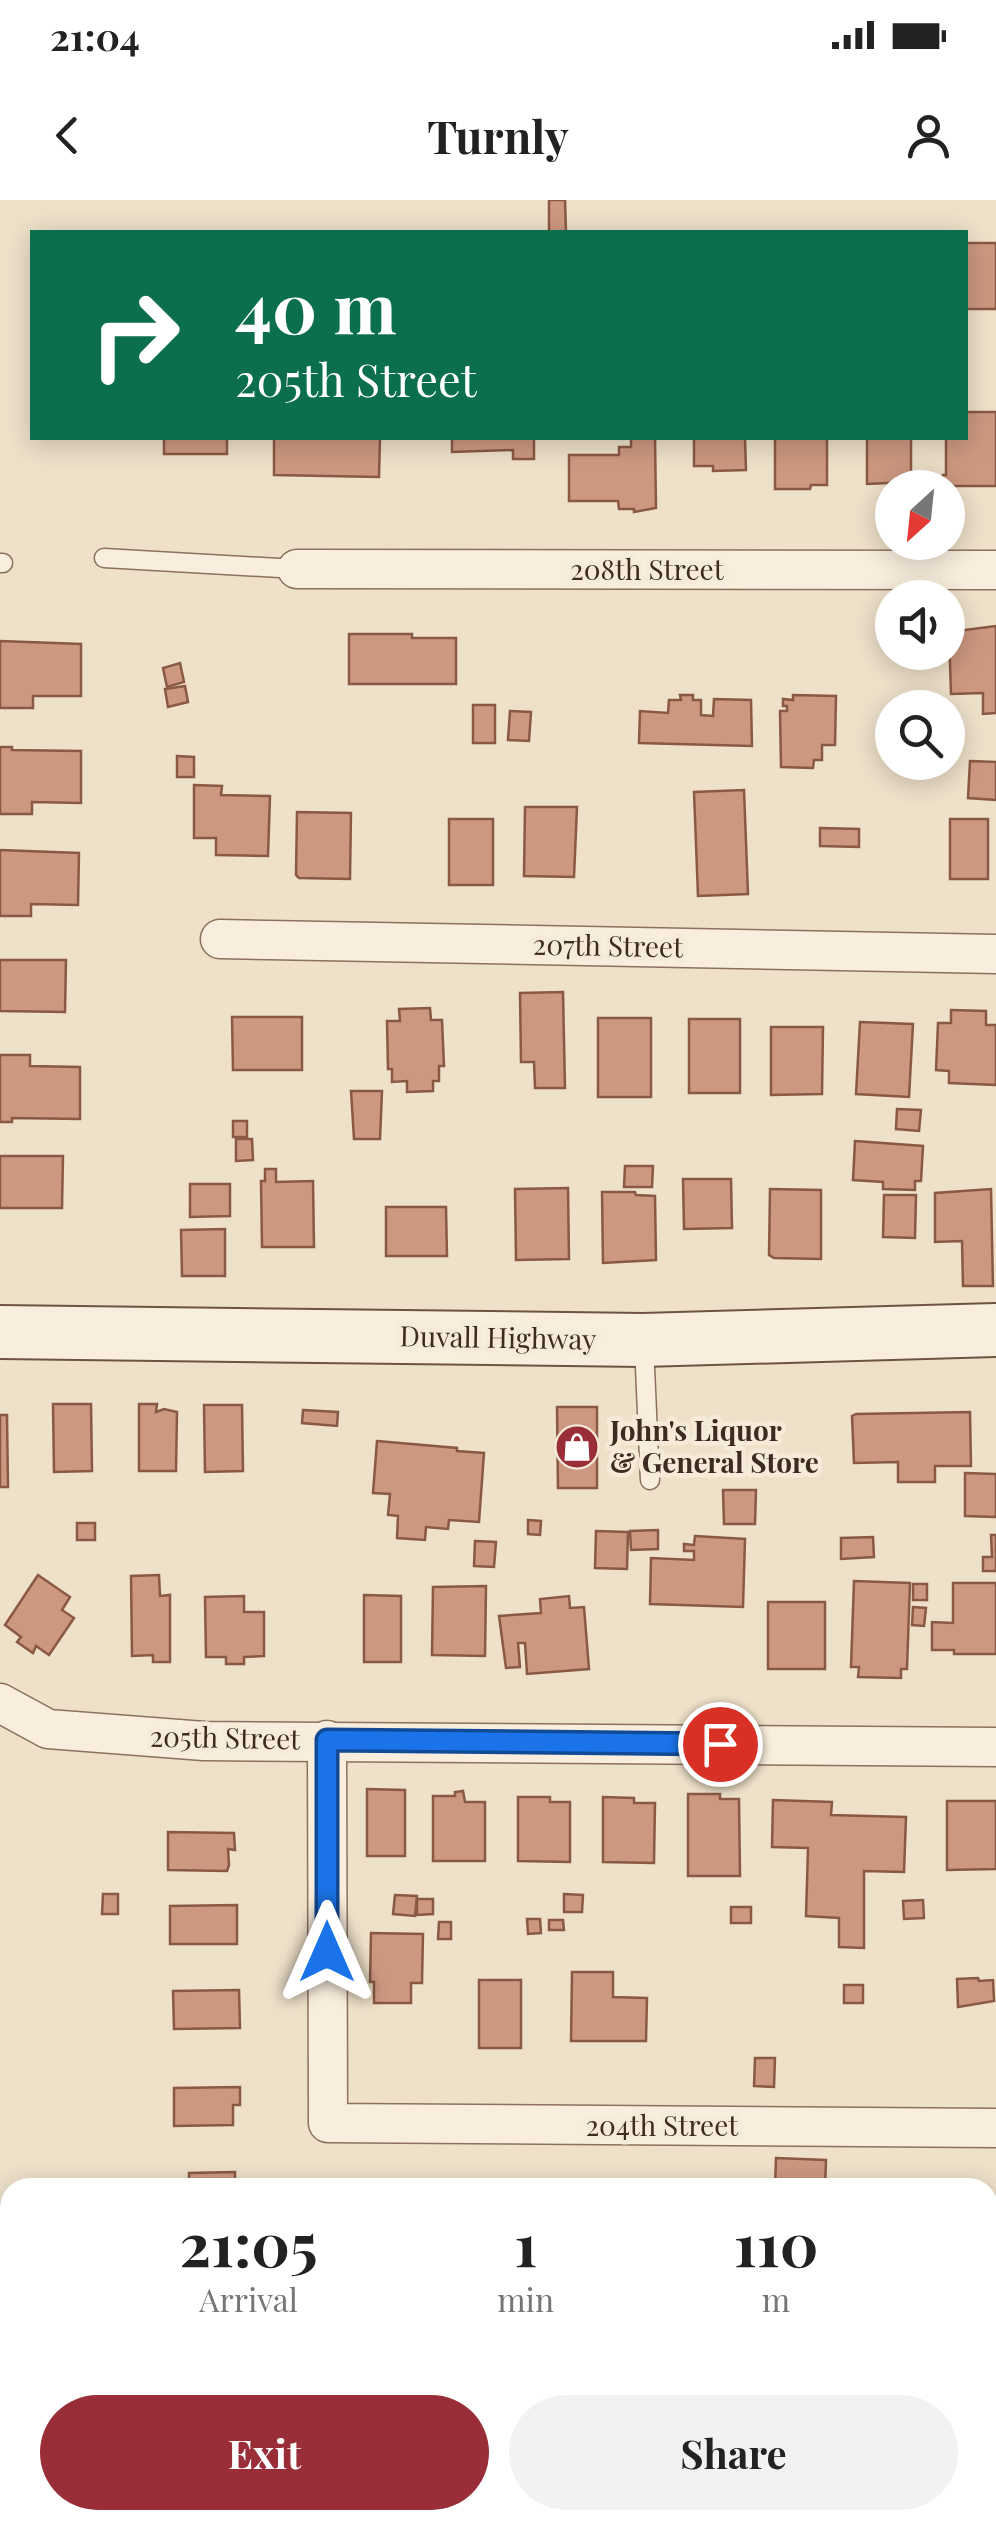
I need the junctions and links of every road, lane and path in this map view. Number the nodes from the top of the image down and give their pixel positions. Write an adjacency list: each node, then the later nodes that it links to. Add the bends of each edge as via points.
1 (104, 558): 2 (lane)
2 (297, 569): 3 (street, 208th Street)
3 (996, 570)
4 (220, 938): 5 (street, 207th Street)
5 (996, 954)
6 (996, 1330): 8 (street, Duvall Highway)
7 (0, 1332): 8 (street, Duvall Highway)
8 (643, 1340): 9 (lane)
9 (650, 1480)
10 (0, 1703): 11 (street, 205th Street, via 48,1729 204,1741)
11 (327, 1740): 12 (street, 205th Street); 13 (street, 204th Street, via 328,2124)
12 (996, 1747)
13 (996, 2128)

